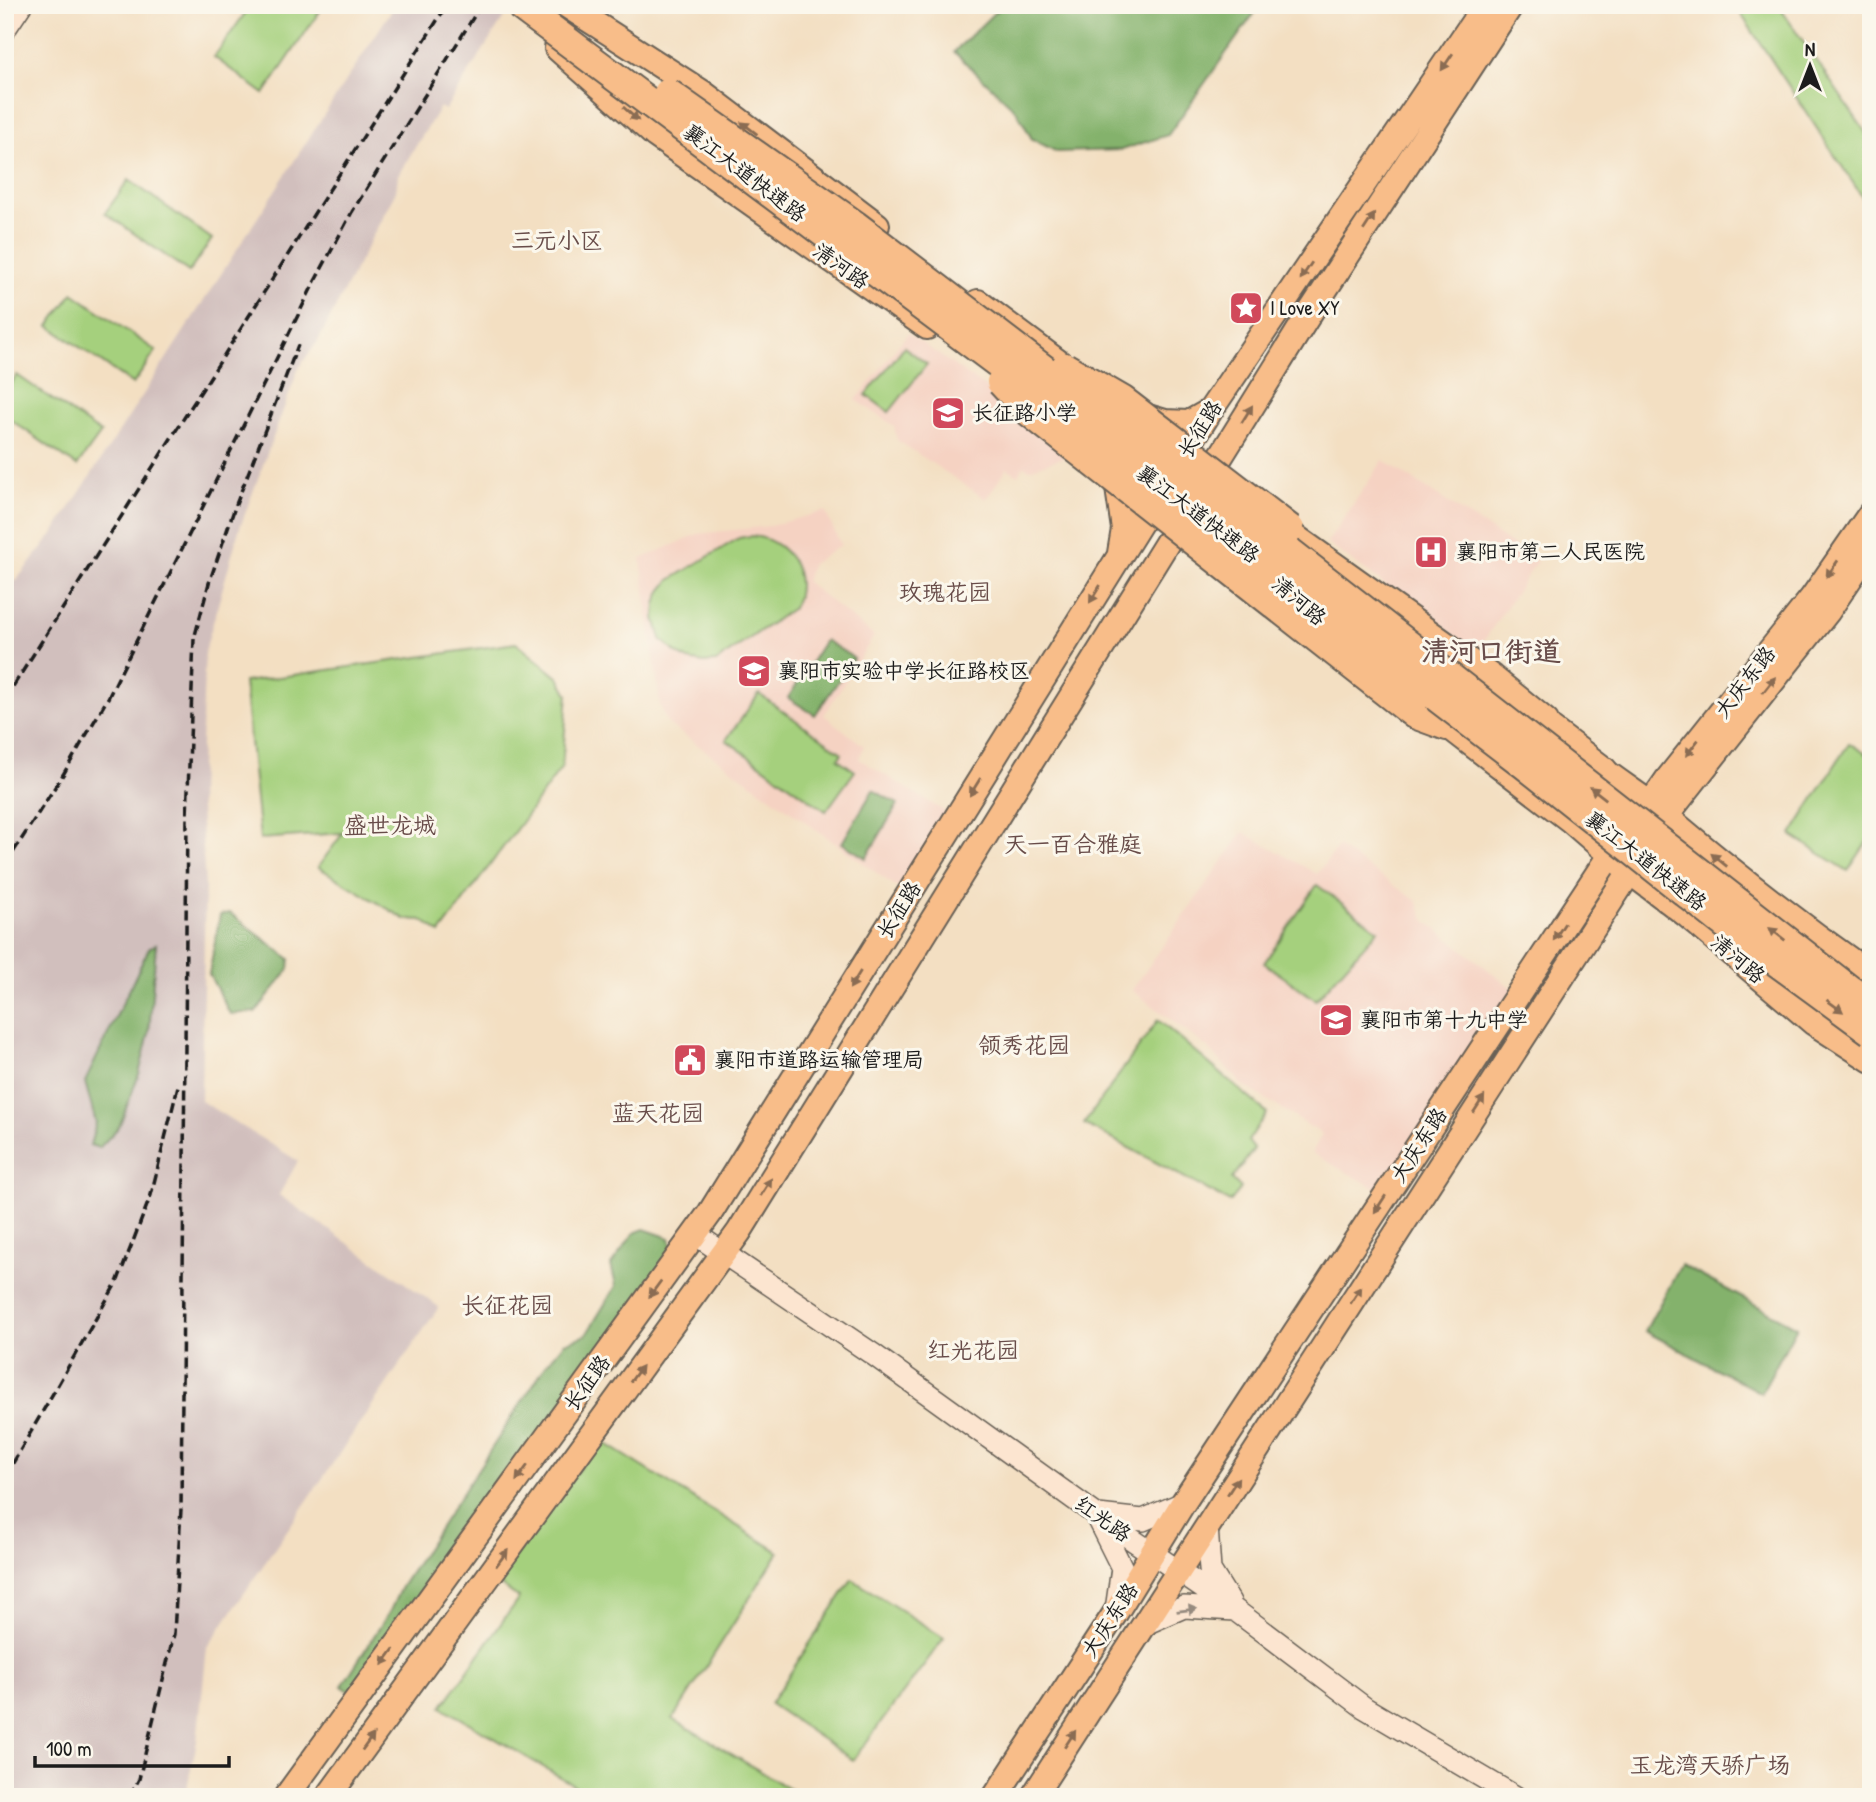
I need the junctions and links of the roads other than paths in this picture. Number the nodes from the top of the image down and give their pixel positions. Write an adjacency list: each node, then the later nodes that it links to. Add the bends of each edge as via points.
1 (21, 5): 7 (street)
2 (519, 5): 9 (highway, 襄江大道快速路, bridge)
3 (551, 5): 9 (highway, 襄江大道快速路, bridge, via 670,93)
4 (566, 5): 10 (main road, one-way to 4, via 703,93)
5 (1485, 5): 11 (main road, 长征路, one-way to 11)
6 (1511, 5): 12 (main road, 长征路, one-way to 6)
7 (5, 29)
8 (544, 35): 13 (main road, 清河路, one-way to 13, via 655,135)
9 (847, 235): 24 (highway, bridge, via 911,306 979,359 1028,411 1414,714); 25 (highway, bridge, via 905,253 1038,352 1122,400); 31 (highway, 襄江大道快速路, one-way to 9, bridge, via 1272,538); 33 (highway, 襄江大道快速路, one-way to 33, bridge, via 1725,924)
10 (1118, 408): 11 (main road, via 1165,422 1188,423); 14 (main road)
11 (1210, 411): 14 (main road, 长征路)
12 (1230, 442): 15 (main road, 长征路); 17 (main road)
13 (1086, 443): 16 (main road, 清河路); 23 (main road, via 1117,481 1124,529)
14 (1184, 455): 15 (main road); 16 (main road, 长征路)
15 (1210, 474): 17 (main road); 19 (main road, 长征路)
16 (1158, 495): 19 (main road, 清河路); 23 (main road, 长征路)
17 (1251, 505): 25 (main road, via 1492,677)
18 (1871, 513): 26 (main road, 大庆东路, one-way to 26, via 1812,598 1667,780)
19 (1186, 514): 20 (main road, 长征路); 21 (main road, 清河路)
20 (1165, 547): 21 (main road, via 1188,539); 36 (main road, 长征路, one-way to 20)
21 (1236, 547): 24 (main road, 清河路)
22 (1871, 547): 26 (main road, 大庆东路, one-way to 22, via 1828,611)
23 (1120, 555): 35 (main road, 长征路, one-way to 35)
24 (1447, 726): 27 (main road, 清河路)
25 (1604, 771): 26 (main road)
26 (1658, 810): 27 (main road, 大庆东路); 28 (main road, 大庆东路); 29 (main road, one-way to 26)
27 (1610, 855): 28 (main road, 清河路); 37 (main road, 大庆东路, one-way to 37)
28 (1630, 872): 32 (main road, 清河路); 39 (main road, 大庆东路, one-way to 28)
29 (1839, 953): 30 (main road); 32 (main road, via 1816,952 1795,963 1792,987)
30 (1871, 975)
31 (1871, 1004)
32 (1798, 1009): 34 (main road, 清河路)
33 (1871, 1031)
34 (1871, 1060)
35 (695, 1234): 36 (street, 红光路); 45 (main road, 长征路, one-way to 45)
36 (724, 1253): 38 (street, 红光路); 46 (main road, 长征路, one-way to 36)
37 (1183, 1503): 38 (street, via 1143,1520); 40 (main road, 大庆东路)
38 (1095, 1514): 40 (street, 红光路); 43 (street, via 1122,1568)
39 (1207, 1526): 41 (main road, 大庆东路); 42 (street, via 1210,1570)
40 (1152, 1553): 41 (street, 红光路); 43 (main road, 大庆东路)
41 (1178, 1571): 42 (street, 红光路); 44 (main road, 大庆东路)
42 (1234, 1610): 44 (street, one-way to 42, via 1184,1607); 49 (street, 红光路, via 1365,1708)
43 (1116, 1612): 47 (main road, 大庆东路)
44 (1143, 1625): 48 (main road, 大庆东路, one-way to 44)
45 (286, 1797)
46 (328, 1797)
47 (996, 1797)
48 (1033, 1797)
49 (1516, 1797)

